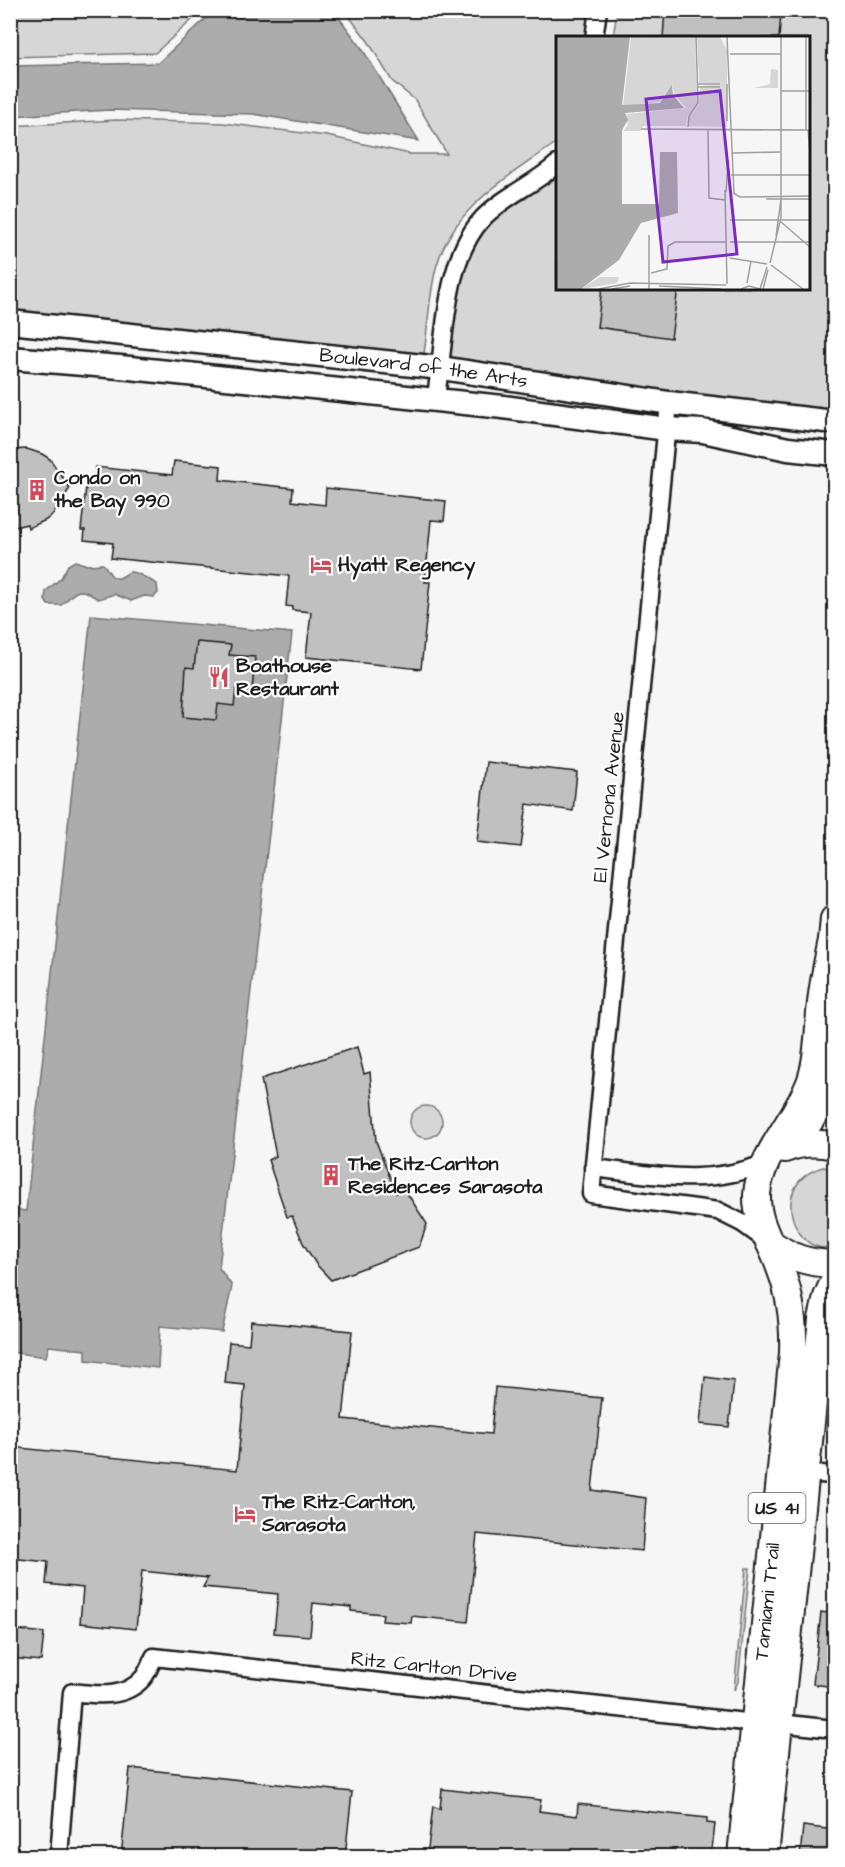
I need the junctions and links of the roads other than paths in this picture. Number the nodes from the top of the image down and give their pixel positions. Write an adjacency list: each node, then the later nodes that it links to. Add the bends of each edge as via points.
1 (598, 10): 2 (street)
2 (594, 36)
3 (556, 165): 6 (street, via 492,211 468,239 451,284)
4 (10, 322): 6 (street, Boulevard of the Arts)
5 (10, 358): 7 (street, Boulevard of the Arts)
6 (441, 368): 7 (street); 8 (street, Boulevard of the Arts)
7 (435, 401): 10 (street, Boulevard of the Arts)
8 (669, 404): 9 (street, Boulevard of the Arts); 10 (street, El Vernona Avenue)
9 (834, 422)
10 (667, 429): 11 (street, Boulevard of the Arts, via 703,431 788,449); 17 (street, El Vernona Avenue)
11 (834, 454)
12 (834, 919): 13 (main road)
13 (831, 945): 14 (main road, via 829,1079 821,1102); 16 (main road, via 810,1082)
14 (793, 1145): 15 (main road); 16 (main road)
15 (834, 1146)
16 (766, 1163): 17 (street, via 706,1178); 18 (main road, US 41, via 757,1206)
17 (593, 1168): 18 (street, El Vernona Avenue, via 591,1194 718,1211)
18 (769, 1242): 19 (main road, via 791,1257); 25 (main road, Tamiami Trail / US 41, via 790,1301 793,1353)
19 (834, 1264)
20 (834, 1281): 22 (main road, Tamiami Trail / US 41, via 824,1308)
21 (834, 1323): 22 (main road)
22 (817, 1370): 23 (main road, Tamiami Trail / US 41)
23 (806, 1473): 24 (street); 25 (main road, Tamiami Trail / US 41)
24 (834, 1476)
25 (766, 1723): 26 (street); 27 (street, Ritz Carlton Drive, via 154,1657 144,1677 127,1691 102,1695 72,1692); 28 (main road, Tamiami Trail / US 41); 29 (main road, Tamiami Trail / US 41)
26 (834, 1729)
27 (59, 1857)
28 (741, 1857)
29 (765, 1857)

